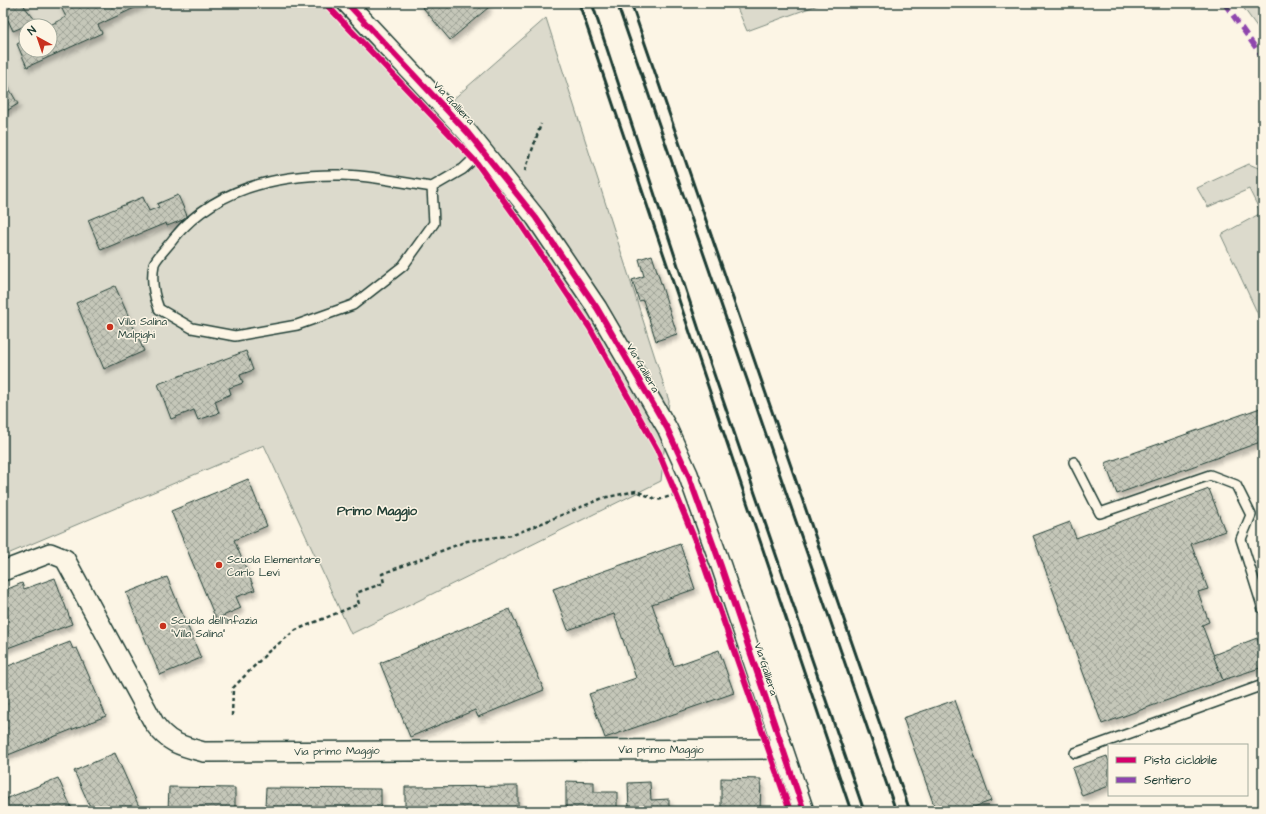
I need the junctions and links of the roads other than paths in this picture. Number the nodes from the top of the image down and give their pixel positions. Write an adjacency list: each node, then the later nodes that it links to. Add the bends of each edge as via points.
1 (347, 3): 2 (street, Via Galliera)
2 (482, 151): 3 (lane, via 463,169); 8 (street, Via Galliera, via 536,218 592,302 666,428 691,481)
3 (432, 186): 3 (lane, via 434,222 403,266 353,305 297,325 235,336 192,328 159,309 154,294 154,264 181,230 212,204 250,185 294,177 342,175)
4 (1074, 462): 6 (lane, via 1100,512 1210,475 1236,485 1251,515 1241,539)
5 (3, 571): 8 (street, Via primo Maggio, via 50,554 65,559 162,735 184,747 204,752)
6 (1263, 609)
7 (1263, 685): 9 (lane)
8 (782, 749): 10 (street, Via Galliera)
9 (1075, 753)
10 (804, 811)

